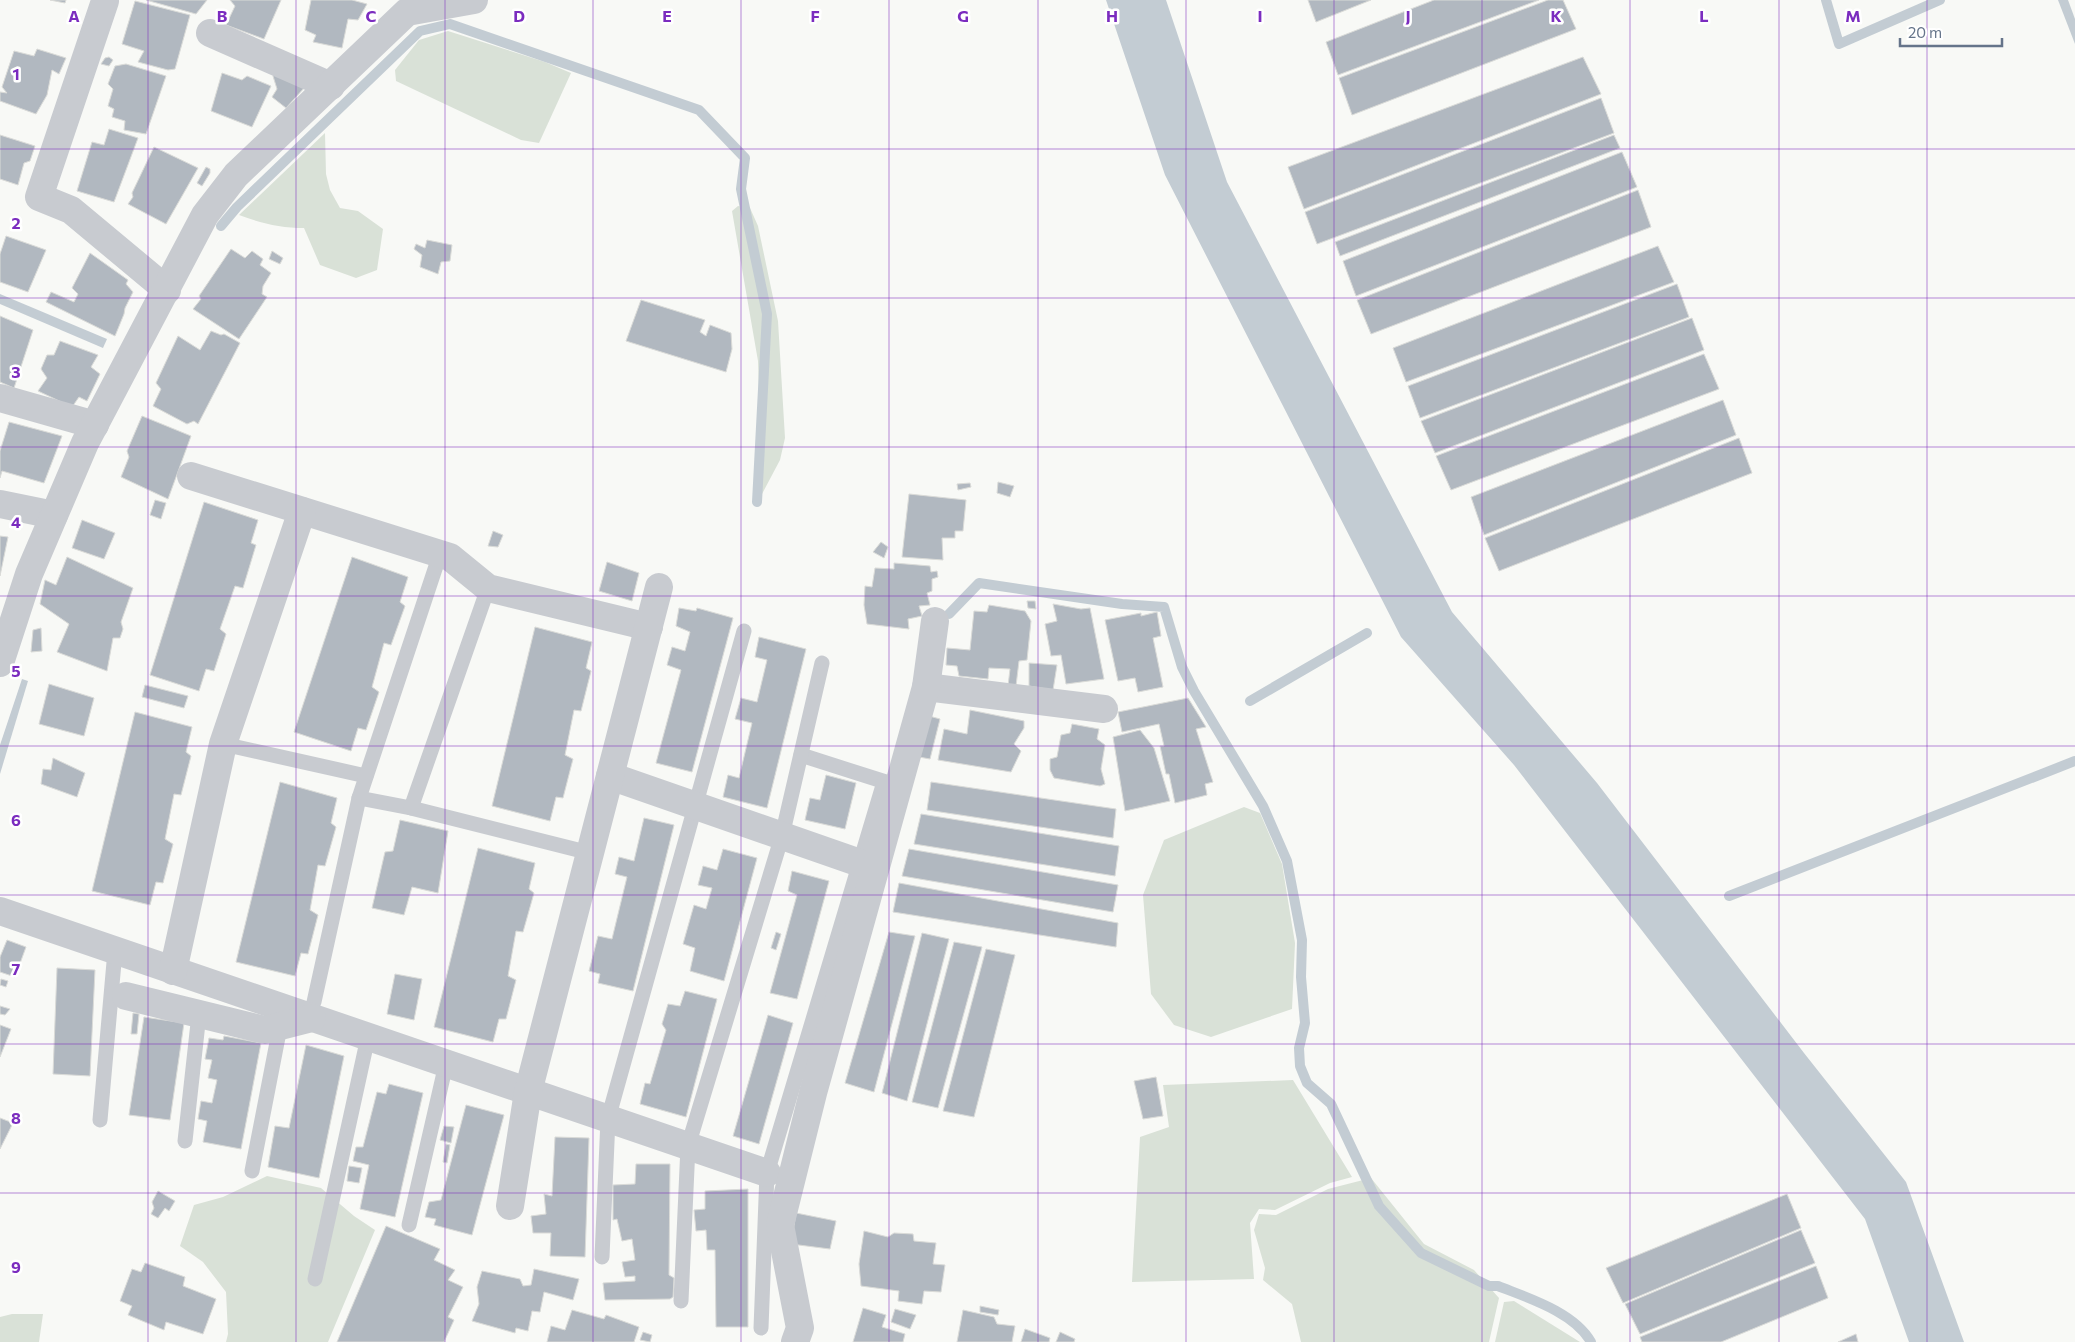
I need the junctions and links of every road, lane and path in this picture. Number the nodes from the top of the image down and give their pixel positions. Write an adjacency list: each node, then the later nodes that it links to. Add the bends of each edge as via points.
1 (474, 0): 4 (street, via 407,12)
2 (105, 1): 5 (street, via 39,197 71,210)
3 (210, 33): 4 (street)
4 (331, 86): 5 (street, via 236,175 205,215)
5 (167, 290): 7 (street)
6 (0, 398): 7 (street)
7 (94, 425): 11 (street)
8 (191, 476): 10 (street)
9 (0, 504): 11 (street)
10 (302, 511): 12 (street); 22 (street)
11 (54, 515): 18 (street, via 29,574)
12 (440, 554): 14 (street, via 450,557); 24 (lane)
13 (659, 587): 16 (street)
14 (488, 588): 16 (street); 29 (lane)
15 (935, 621): 20 (street)
16 (649, 627): 25 (street)
17 (744, 630): 28 (lane)
18 (0, 663)
19 (822, 663): 23 (lane)
20 (926, 686): 21 (street); 26 (street)
21 (1104, 709)
22 (223, 744): 24 (lane); 35 (street)
23 (801, 755): 26 (lane); 30 (lane)
24 (366, 776): 27 (lane)
25 (610, 776): 28 (street); 31 (street)
26 (891, 784): 32 (lane); 57 (street, via 780,1226 800,1328)
27 (359, 798): 29 (lane); 37 (lane)
28 (695, 807): 30 (street); 43 (lane)
29 (411, 808): 31 (lane)
30 (782, 836): 32 (street); 46 (lane)
31 (590, 853): 42 (street)
32 (860, 863): 48 (lane)
33 (0, 911): 34 (street)
34 (115, 951): 35 (street); 44 (lane)
35 (174, 971): 37 (street)
36 (126, 996): 38 (street)
37 (313, 1010): 39 (street); 40 (street)
38 (199, 1014): 39 (street, via 266,1030); 45 (lane)
39 (280, 1027): 47 (lane)
40 (368, 1037): 41 (street); 53 (lane)
41 (446, 1064): 42 (street); 50 (lane)
42 (528, 1092): 43 (street); 49 (street)
43 (608, 1119): 46 (street); 52 (lane)
44 (100, 1120)
45 (184, 1141)
46 (688, 1146): 48 (street); 54 (lane)
47 (252, 1171)
48 (767, 1173): 51 (lane)
49 (510, 1206)
50 (409, 1225)
51 (765, 1226): 55 (lane); 56 (street)
52 (602, 1257)
53 (315, 1279)
54 (681, 1301)
55 (761, 1328)
56 (788, 1342)
57 (795, 1342)

